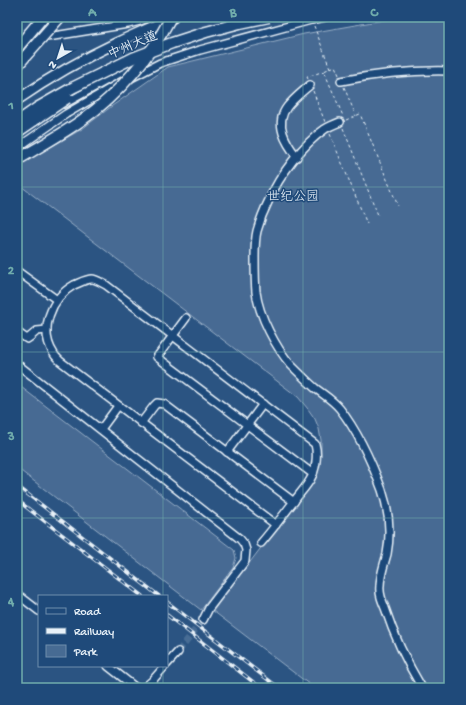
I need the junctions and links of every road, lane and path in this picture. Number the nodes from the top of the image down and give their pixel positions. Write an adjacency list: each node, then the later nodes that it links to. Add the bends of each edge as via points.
1 (43, 17): 10 (highway, bridge)
2 (60, 17): 12 (highway, bridge)
3 (152, 17): 9 (street, via 128,24)
4 (171, 17): 27 (highway, bridge, via 146,56 110,96 83,119)
5 (176, 17): 19 (main road, 中州大道, via 117,42)
6 (269, 17): 16 (highway, 中州大道, bridge, via 172,43 133,58)
7 (325, 17): 8 (street)
8 (312, 20): 11 (street); 13 (path)
9 (17, 41)
10 (17, 48)
11 (160, 63): 24 (street, via 136,64); 25 (street, via 66,114)
12 (17, 66)
13 (331, 68): 14 (path); 17 (path, via 335,66)
14 (324, 71): 18 (path, via 307,77); 20 (path, via 345,120)
15 (449, 71): 17 (street, via 413,71)
16 (100, 75): 21 (highway, 中州大道, bridge, via 74,87); 24 (highway, bridge)
17 (341, 81): 20 (path)
18 (310, 85): 23 (path); 26 (street, via 287,107 282,119 285,138)
19 (17, 100)
20 (356, 116): 28 (path, via 360,114)
21 (17, 122)
22 (340, 122): 23 (street); 29 (path)
23 (328, 128): 26 (street, via 312,140); 30 (path)
24 (17, 131)
25 (17, 148)
26 (297, 157): 55 (street, via 275,187 259,225 255,268 258,299 264,318 280,350 292,366 340,410 377,477 385,500 390,532 380,593 394,632)
27 (17, 160)
28 (398, 206)
29 (378, 215)
30 (367, 224)
31 (17, 271): 32 (street)
32 (57, 300): 34 (street, via 48,320); 36 (street, via 72,286 93,279 106,285)
33 (186, 318): 36 (street)
34 (47, 330): 35 (street, via 37,331 28,339); 39 (street, via 53,354)
35 (17, 332)
36 (173, 336): 38 (street); 41 (street, via 157,356)
37 (17, 364): 42 (street)
38 (263, 404): 41 (street); 44 (street, via 316,444 317,455)
39 (118, 406): 40 (street); 42 (street)
40 (141, 423): 43 (street, via 157,403 164,404); 46 (street)
41 (248, 425): 43 (street); 44 (street)
42 (101, 429): 50 (street, via 244,544 245,561 209,608)
43 (227, 452): 45 (street)
44 (313, 474): 45 (street)
45 (294, 502): 46 (street)
46 (276, 525): 47 (street)
47 (261, 544)
48 (17, 594): 49 (street)
49 (38, 610)
50 (203, 620)
51 (178, 652): 52 (street)
52 (168, 663)
53 (109, 667): 54 (street, via 136,688 142,688)
54 (164, 667)
55 (422, 688)

